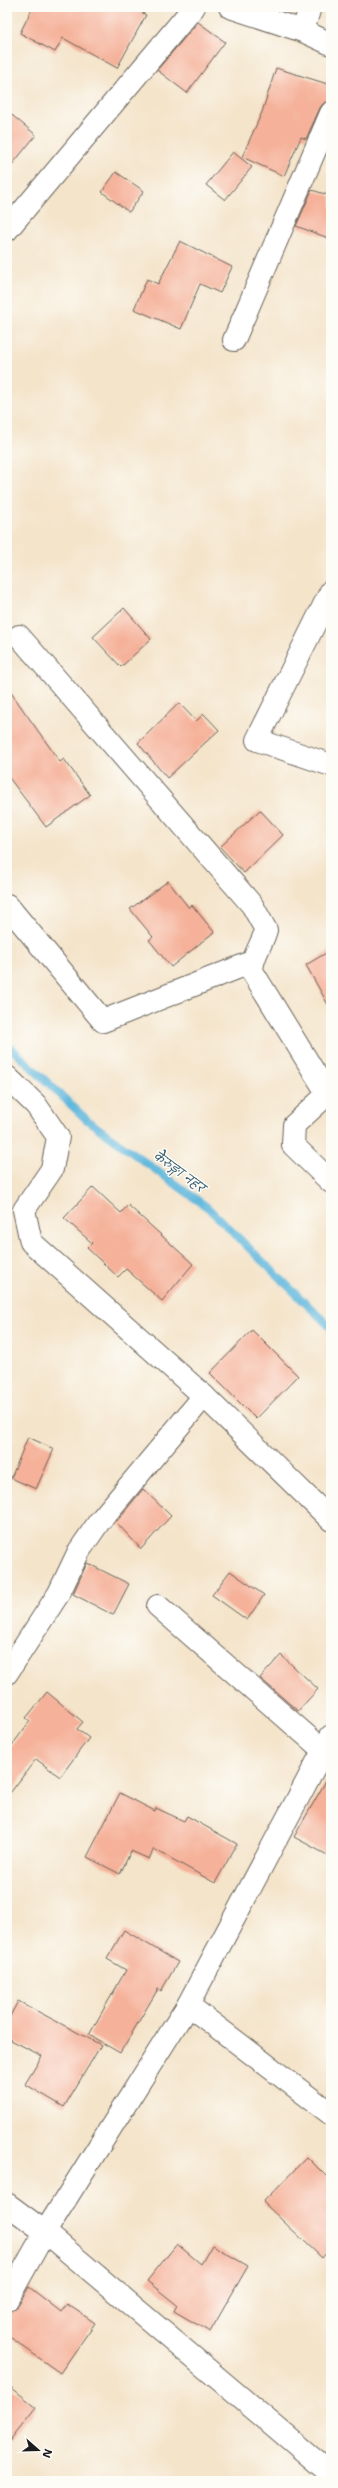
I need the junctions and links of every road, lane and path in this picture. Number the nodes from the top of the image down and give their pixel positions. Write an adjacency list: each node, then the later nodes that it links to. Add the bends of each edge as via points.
1 (194, 7): 7 (street)
2 (230, 7): 4 (street)
3 (310, 7): 4 (street)
4 (303, 31): 5 (street)
5 (331, 44)
6 (331, 113): 8 (street)
7 (7, 230)
8 (234, 340)
9 (331, 591): 11 (street, via 257,740)
10 (19, 636): 13 (street, via 252,905 266,930 263,942)
11 (331, 766)
12 (7, 905): 13 (street, via 103,1020)
13 (252, 962): 15 (street, via 252,971)
14 (7, 1077): 17 (street, via 36,1105 58,1138 52,1169 24,1210 32,1242)
15 (329, 1092): 16 (street, via 294,1125 293,1145)
16 (331, 1182)
17 (204, 1396): 18 (street); 20 (street, via 99,1522 79,1551 59,1594)
18 (331, 1520)
19 (158, 1606): 21 (street)
20 (7, 1673)
21 (328, 1748): 22 (street)
22 (188, 2005): 23 (street); 25 (street)
23 (331, 2114)
24 (7, 2204): 25 (street)
25 (45, 2232): 26 (street); 27 (street)
26 (7, 2300)
27 (331, 2474)

